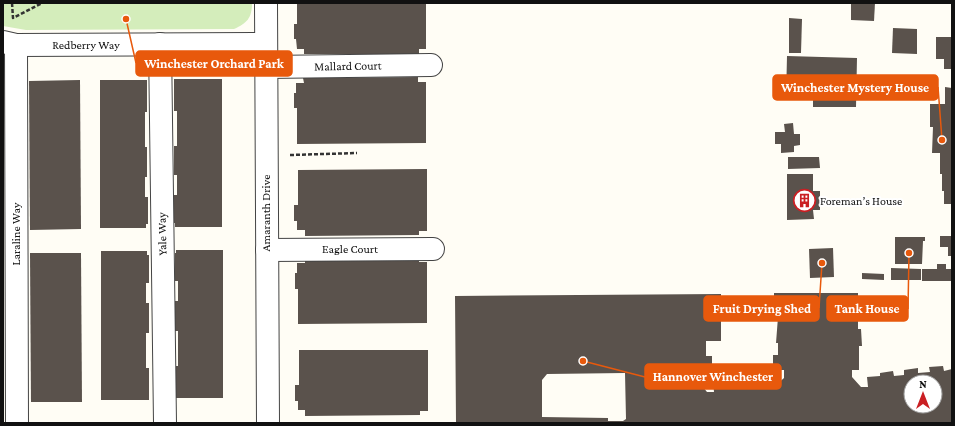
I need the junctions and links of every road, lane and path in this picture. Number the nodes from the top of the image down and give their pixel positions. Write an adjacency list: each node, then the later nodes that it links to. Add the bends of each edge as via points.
1 (12, 3): 2 (path, via 13,18)
2 (42, 3)
3 (266, 3): 6 (street, Amaranth Drive)
4 (9, 44): 5 (street, Redberry Way); 13 (street, Laraline Way)
5 (160, 44): 6 (street, Redberry Way); 14 (street, Yale Way)
6 (266, 44): 8 (street, Amaranth Drive)
7 (431, 65): 8 (street, Mallard Court)
8 (266, 67): 12 (street, Amaranth Drive)
9 (357, 153): 10 (path)
10 (290, 155)
11 (433, 249): 12 (street, Eagle Court)
12 (267, 250): 15 (street, Amaranth Drive)
13 (17, 423)
14 (165, 423)
15 (268, 423)

